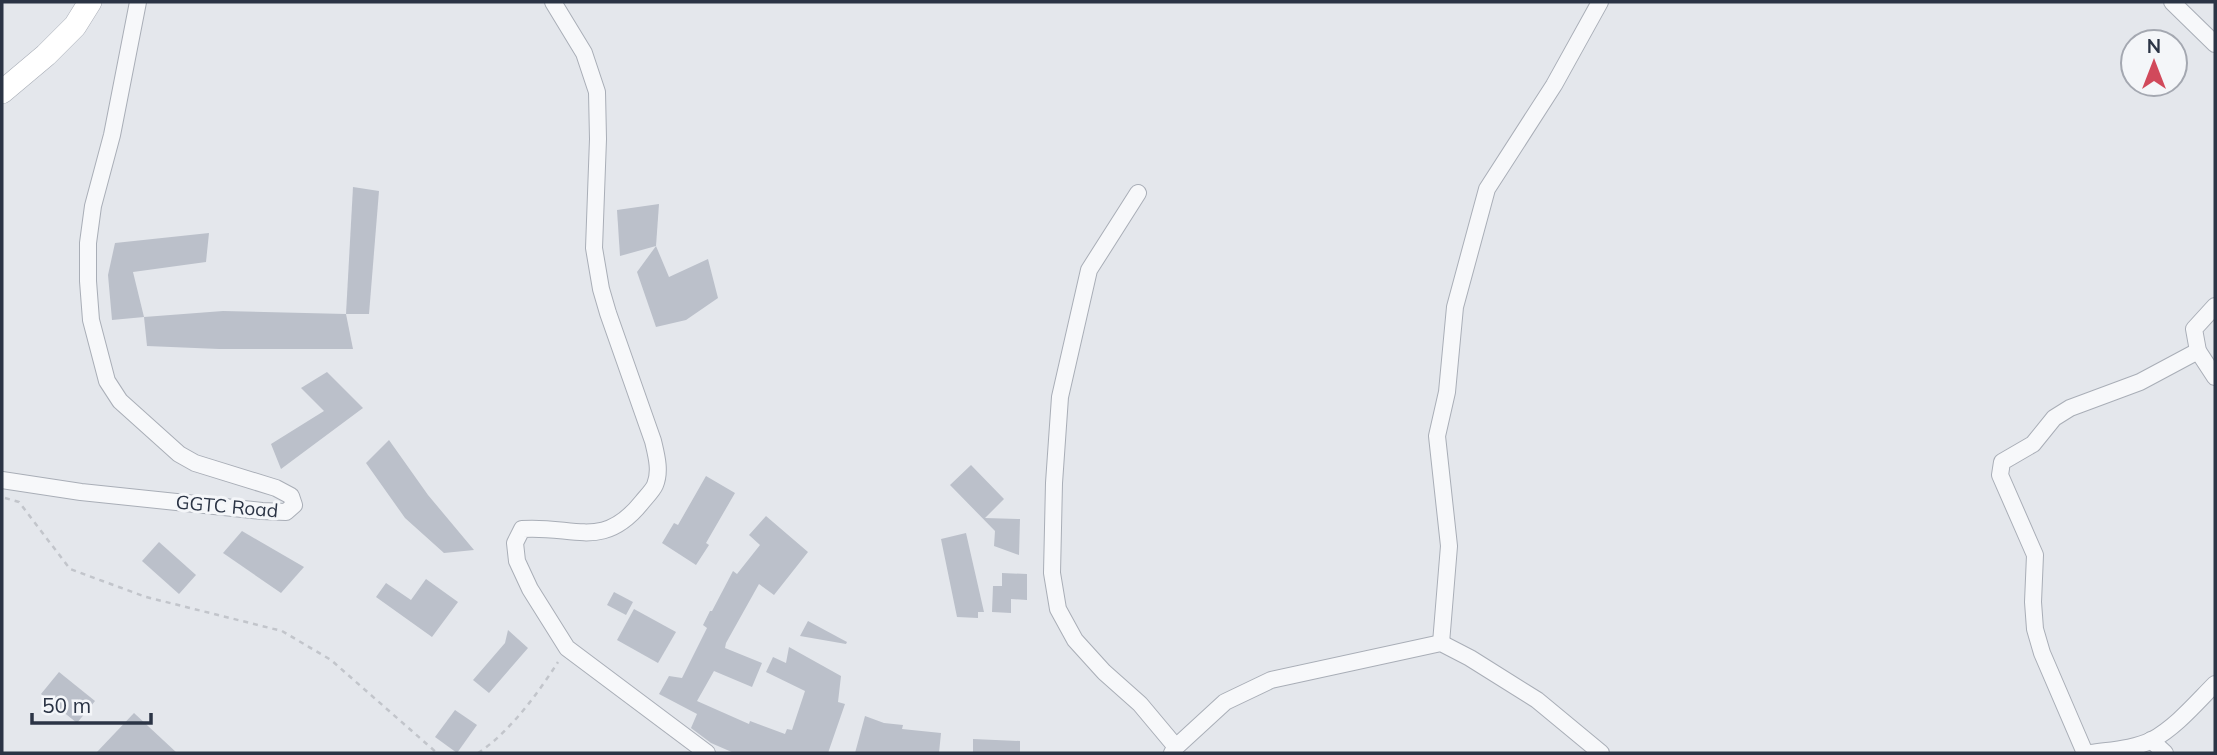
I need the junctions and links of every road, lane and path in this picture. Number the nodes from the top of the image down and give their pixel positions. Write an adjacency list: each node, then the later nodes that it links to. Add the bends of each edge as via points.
1 (90, 2): 7 (street, via 75,26 46,55)
2 (138, 2): 12 (street, GGTC Road, via 88,243 91,320 107,381 120,401 179,454 276,488 291,496 294,505 286,512 262,511)
3 (553, 2): 15 (street, via 584,53 597,92 594,248 608,313 657,462 655,484 631,516 608,531 522,529 515,543 517,561 530,589)
4 (1600, 2): 14 (street, via 1554,85 1487,189 1455,307 1447,392 1437,436 1449,546)
5 (2172, 2): 6 (street)
6 (2215, 44)
7 (4, 85)
8 (1138, 194): 18 (street, via 1088,270 1060,397 1052,573 1058,610 1075,640 1140,704)
9 (2215, 306): 10 (street, via 2194,328)
10 (2198, 351): 11 (street); 23 (street, via 2140,382 2070,408 2054,418 2033,444 2002,462 2000,475 2035,555 2035,629)
11 (2215, 377)
12 (2, 480)
13 (2, 497): 19 (path, via 19,502 70,569 146,597 282,631 331,660)
14 (1441, 642): 18 (street, via 1271,680 1225,702); 22 (street, via 1537,700)
15 (566, 648): 20 (path, via 540,691); 21 (street)
16 (2215, 684): 17 (street)
17 (2151, 740): 24 (street); 25 (street)
18 (1174, 750)
19 (438, 753)
20 (478, 753)
21 (708, 753)
22 (1601, 753)
23 (2085, 753)
24 (2091, 753)
25 (2165, 753)

